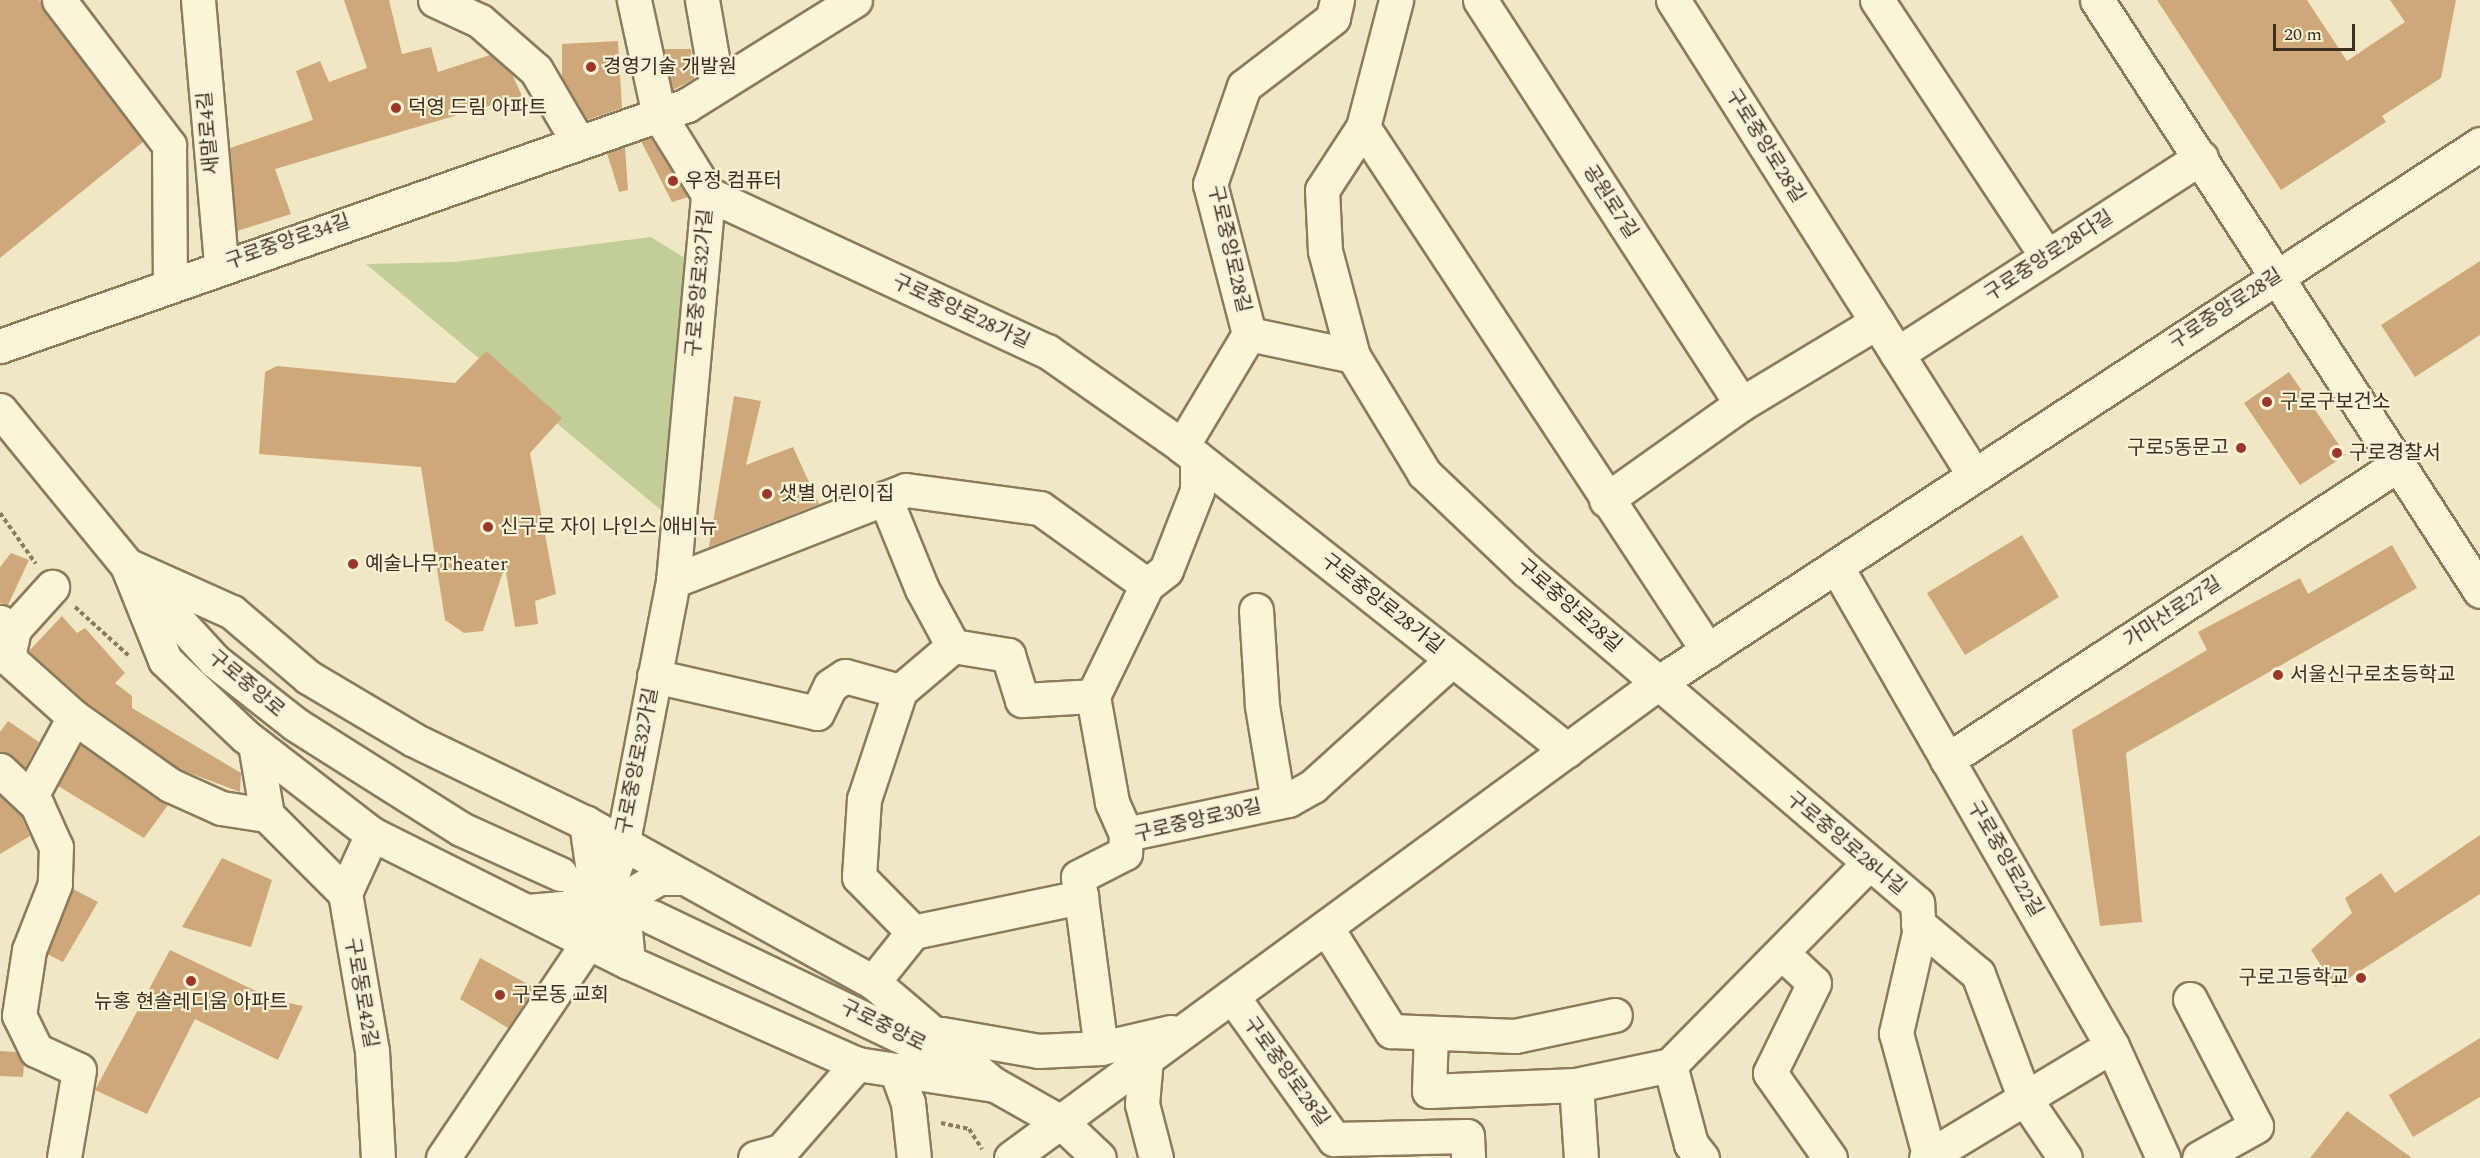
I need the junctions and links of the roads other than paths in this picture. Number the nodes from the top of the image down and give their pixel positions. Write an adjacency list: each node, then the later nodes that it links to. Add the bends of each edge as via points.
1 (59, 0): 23 (street, via 169,145)
2 (435, 0): 16 (street, via 480,21 536,70)
3 (634, 0): 14 (street, 구로중앙로32가길)
4 (702, 0): 13 (street)
5 (855, 0): 13 (street, 구로중앙로34길)
6 (1337, 0): 25 (street, 구로중앙로28길, via 1333,18 1244,86 1210,183)
7 (1396, 0): 15 (street, 구로중앙로28길)
8 (1480, 0): 29 (street, 공원로7길)
9 (1673, 0): 24 (street, 구로중앙로28길)
10 (1877, 0): 20 (street)
11 (2097, 0): 18 (street)
12 (189, 2): 21 (street, 새말로4길)
13 (717, 86): 14 (street, 구로중앙로34길)
14 (659, 115): 16 (street, 구로중앙로34길); 19 (street, 구로중앙로32가길)
15 (1363, 127): 28 (street, 구로중앙로28길, via 1322,190 1325,251); 35 (street)
16 (578, 142): 21 (street, 구로중앙로34길)
17 (2480, 144): 22 (street, 구로중앙로28길)
18 (2201, 157): 20 (street, 구로중앙로28다길); 22 (street)
19 (708, 194): 31 (street, 구로중앙로28가길, via 1047,351); 38 (street, 구로중앙로32가길)
20 (2047, 257): 27 (street, 구로중앙로28다길)
21 (220, 265): 23 (street, 구로중앙로34길)
22 (2279, 274): 32 (street); 33 (street, 구로중앙로28길)
23 (170, 282): 26 (street, 구로중앙로34길)
24 (1877, 321): 27 (street, 구로중앙로28길); 29 (street)
25 (1249, 334): 28 (street, 구로중앙로28길); 31 (street)
26 (0, 346)
27 (1898, 354): 33 (street, 구로중앙로28길)
28 (1353, 356): 48 (street, 구로중앙로28길, via 1424,473)
29 (1741, 404): 35 (street)
30 (0, 410): 36 (street, 구로중앙로)
31 (1190, 452): 39 (street, via 1197,491 1166,570); 46 (street, 구로중앙로28가길)
32 (2399, 464): 41 (street); 54 (street, 가마산로27길)
33 (1974, 475): 37 (street, 구로중앙로28길)
34 (885, 498): 38 (street); 39 (street, via 906,490 1040,508); 44 (street, via 922,589)
35 (1606, 500): 45 (street)
36 (127, 565): 52 (street, via 165,660); 59 (street, via 232,612 308,677 414,740); 64 (street, 구로중앙로, via 215,661 295,724 461,828)
37 (1836, 566): 45 (street, 구로중앙로28길); 54 (street, 구로중앙로22길)
38 (673, 581): 47 (street, 구로중앙로32가길)
39 (1147, 585): 50 (street)
40 (52, 587): 43 (street)
41 (2480, 591)
42 (1256, 610): 57 (street, 구로중앙로30길, via 1262,706)
43 (7, 625): 51 (street, via 8,658)
44 (953, 646): 49 (street); 50 (street, via 1008,655 1022,700)
45 (1708, 651): 48 (street, 구로중앙로28길)
46 (1452, 660): 53 (street, 구로중앙로28가길); 57 (street, 구로중앙로30길, via 1313,786)
47 (654, 676): 49 (street, 구로중앙로32가길, via 817,713 830,686 845,676); 62 (street, 구로중앙로32가길)
48 (1658, 683): 53 (street, 구로중앙로28길); 63 (street, 구로중앙로28나길)
49 (900, 691): 72 (street, via 864,800 859,877)
50 (1093, 696): 61 (street, via 1112,802)
51 (74, 717): 56 (street); 58 (street, via 170,785 221,808)
52 (255, 744): 58 (street); 60 (street)
53 (1567, 750): 71 (street, 구로중앙로28길)
54 (1947, 760): 83 (street, 구로중앙로22길)
55 (0, 770): 56 (street)
56 (30, 798): 94 (street, via 56,847 59,863 28,950 20,1015 36,1050 79,1070)
57 (1278, 802): 61 (street, 구로중앙로30길)
58 (267, 815): 66 (street)
59 (586, 823): 62 (street); 68 (street, via 593,871 573,908)
60 (372, 834): 66 (street); 68 (street)
61 (1126, 834): 67 (street, 구로중앙로30길, via 1125,853 1078,877)
62 (622, 846): 65 (street); 73 (street, 구로중앙로32가길)
63 (1868, 864): 70 (street, 구로중앙로28나길, via 1917,903); 74 (street)
64 (560, 874)
65 (682, 878): 75 (street, via 659,878 637,891 624,919); 76 (street)
66 (345, 893): 95 (street, 구로동로42길, via 372,1051)
67 (1081, 897): 72 (street); 84 (street)
68 (528, 911): 73 (street)
69 (652, 918): 89 (street, 구로중앙로, via 851,1010)
70 (1918, 924): 91 (street, via 1978,974); 105 (street, 구로중앙로28나길, via 1896,1033)
71 (1326, 927): 77 (street, 구로중앙로28길); 82 (street, via 1391,1031)
72 (914, 932): 76 (street)
73 (589, 941): 75 (street); 96 (street)
74 (1783, 954): 87 (street); 104 (street, via 1814,983 1770,1073)
75 (628, 962): 86 (street)
76 (873, 982): 81 (street)
77 (1232, 996): 80 (street, 구로중앙로28길); 102 (street, 구로중앙로28길, via 1334,1139 1467,1136)
78 (2190, 999): 108 (street, via 2256,1126)
79 (1615, 1015): 82 (street, via 1515,1036)
80 (1190, 1026): 84 (street); 85 (street, 구로중앙로28길)
81 (936, 1032): 84 (street, via 1038,1051); 89 (street)
82 (1431, 1033): 90 (street, via 1430,1091)
83 (2112, 1046): 91 (street); 107 (street, 구로중앙로22길)
84 (1101, 1048)
85 (1146, 1059): 92 (street, 구로중앙로28길); 101 (street, via 1142,1104)
86 (857, 1064): 88 (street); 97 (street, via 781,1151)
87 (1670, 1065): 90 (street); 93 (street)
88 (896, 1070): 89 (street); 98 (street, via 908,1103)
89 (994, 1084): 92 (street, 구로중앙로)
90 (1576, 1084): 103 (street)
91 (2025, 1099): 105 (street); 106 (street)
92 (1061, 1122): 99 (street, 구로중앙로28길); 100 (street, 구로중앙로)
93 (1689, 1153)
94 (64, 1158)
95 (378, 1158)
96 (444, 1158)
97 (755, 1158)
98 (914, 1158)
99 (1011, 1158)
100 (1099, 1158)
101 (1156, 1158)
102 (1468, 1158)
103 (1581, 1158)
104 (1830, 1158)
105 (1928, 1158)
106 (2065, 1158)
107 (2163, 1158)
108 (2199, 1158)

